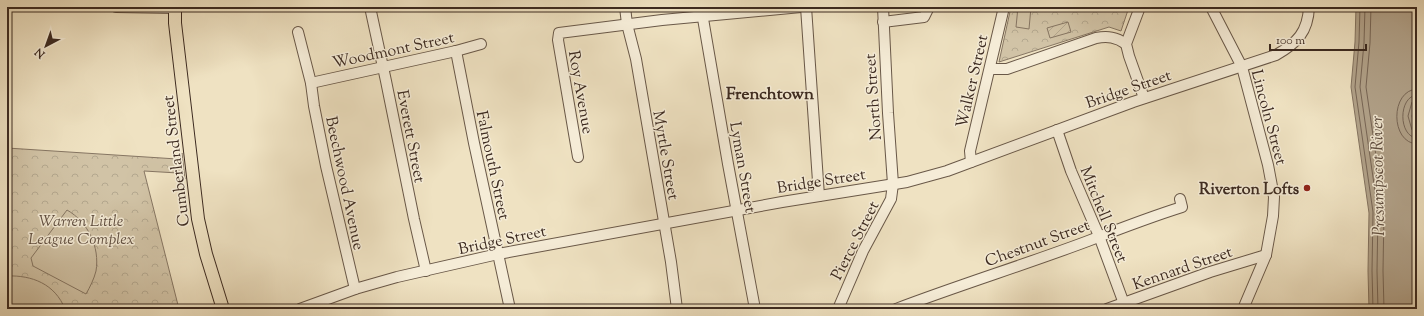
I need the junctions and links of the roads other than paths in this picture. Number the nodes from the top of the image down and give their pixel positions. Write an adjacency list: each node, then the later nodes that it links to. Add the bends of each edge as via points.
1 (116, 7): 12 (street)
2 (370, 7): 21 (street, Everett Street)
3 (625, 7): 15 (street, Myrtle Street)
4 (801, 7): 13 (street)
5 (806, 7): 29 (street)
6 (883, 7): 14 (street, North Street)
7 (929, 7): 14 (street, via 924,17)
8 (1004, 7): 22 (street, Walker Street)
9 (1140, 7): 18 (street)
10 (1211, 7): 20 (street, Lincoln Street)
11 (1309, 7): 20 (street, Bridge Street, via 1307,23 1295,43 1276,55)
12 (175, 8): 39 (main road, Cumberland Street, via 198,219)
13 (702, 12): 15 (street); 31 (street, Lyman Street)
14 (883, 22): 28 (street, North Street)
15 (627, 24): 26 (street, Roy Avenue, via 559,32 558,40); 32 (street, Myrtle Street, via 636,59)
16 (298, 32): 23 (street, Beechwood Avenue)
17 (481, 44): 19 (street, Woodmont Street)
18 (1126, 44): 22 (street, via 1108,36 1083,42 1007,69); 24 (street)
19 (456, 51): 21 (street, Woodmont Street); 34 (street, Falmouth Street)
20 (1242, 66): 24 (street, Bridge Street); 35 (street, Lincoln Street, via 1274,197)
21 (383, 68): 23 (street, Woodmont Street); 36 (street, Everett Street)
22 (990, 69): 27 (street, Walker Street, via 970,151)
23 (312, 83): 37 (street, Beechwood Avenue, via 326,166)
24 (1144, 98): 25 (street, Bridge Street)
25 (1057, 130): 27 (street, Bridge Street); 33 (street, Mitchell Street, via 1071,171)
26 (578, 157)
27 (971, 162): 28 (street, Bridge Street, via 947,171)
28 (893, 184): 29 (street, Bridge Street); 44 (street, Pierce Street, via 889,205 863,251)
29 (819, 196): 31 (street, Bridge Street)
30 (1180, 200): 33 (street, Chestnut Street, via 1182,207)
31 (736, 211): 32 (street, Bridge Street); 43 (street, Lyman Street)
32 (664, 223): 34 (street, Bridge Street); 42 (street, Myrtle Street)
33 (1099, 236): 38 (street, Mitchell Street); 45 (street, Chestnut Street)
34 (498, 254): 36 (street, Bridge Street); 41 (street, Falmouth Street)
35 (1266, 255): 38 (street, Kennard Street, via 1210,272); 47 (street, Lincoln Street)
36 (426, 271): 37 (street, Bridge Street)
37 (355, 289): 40 (street, Bridge Street)
38 (1125, 306): 46 (street, Kennard Street)
39 (223, 309)
40 (300, 309)
41 (510, 309)
42 (677, 309)
43 (754, 309)
44 (838, 309)
45 (896, 309)
46 (1108, 309)
47 (1243, 309)

